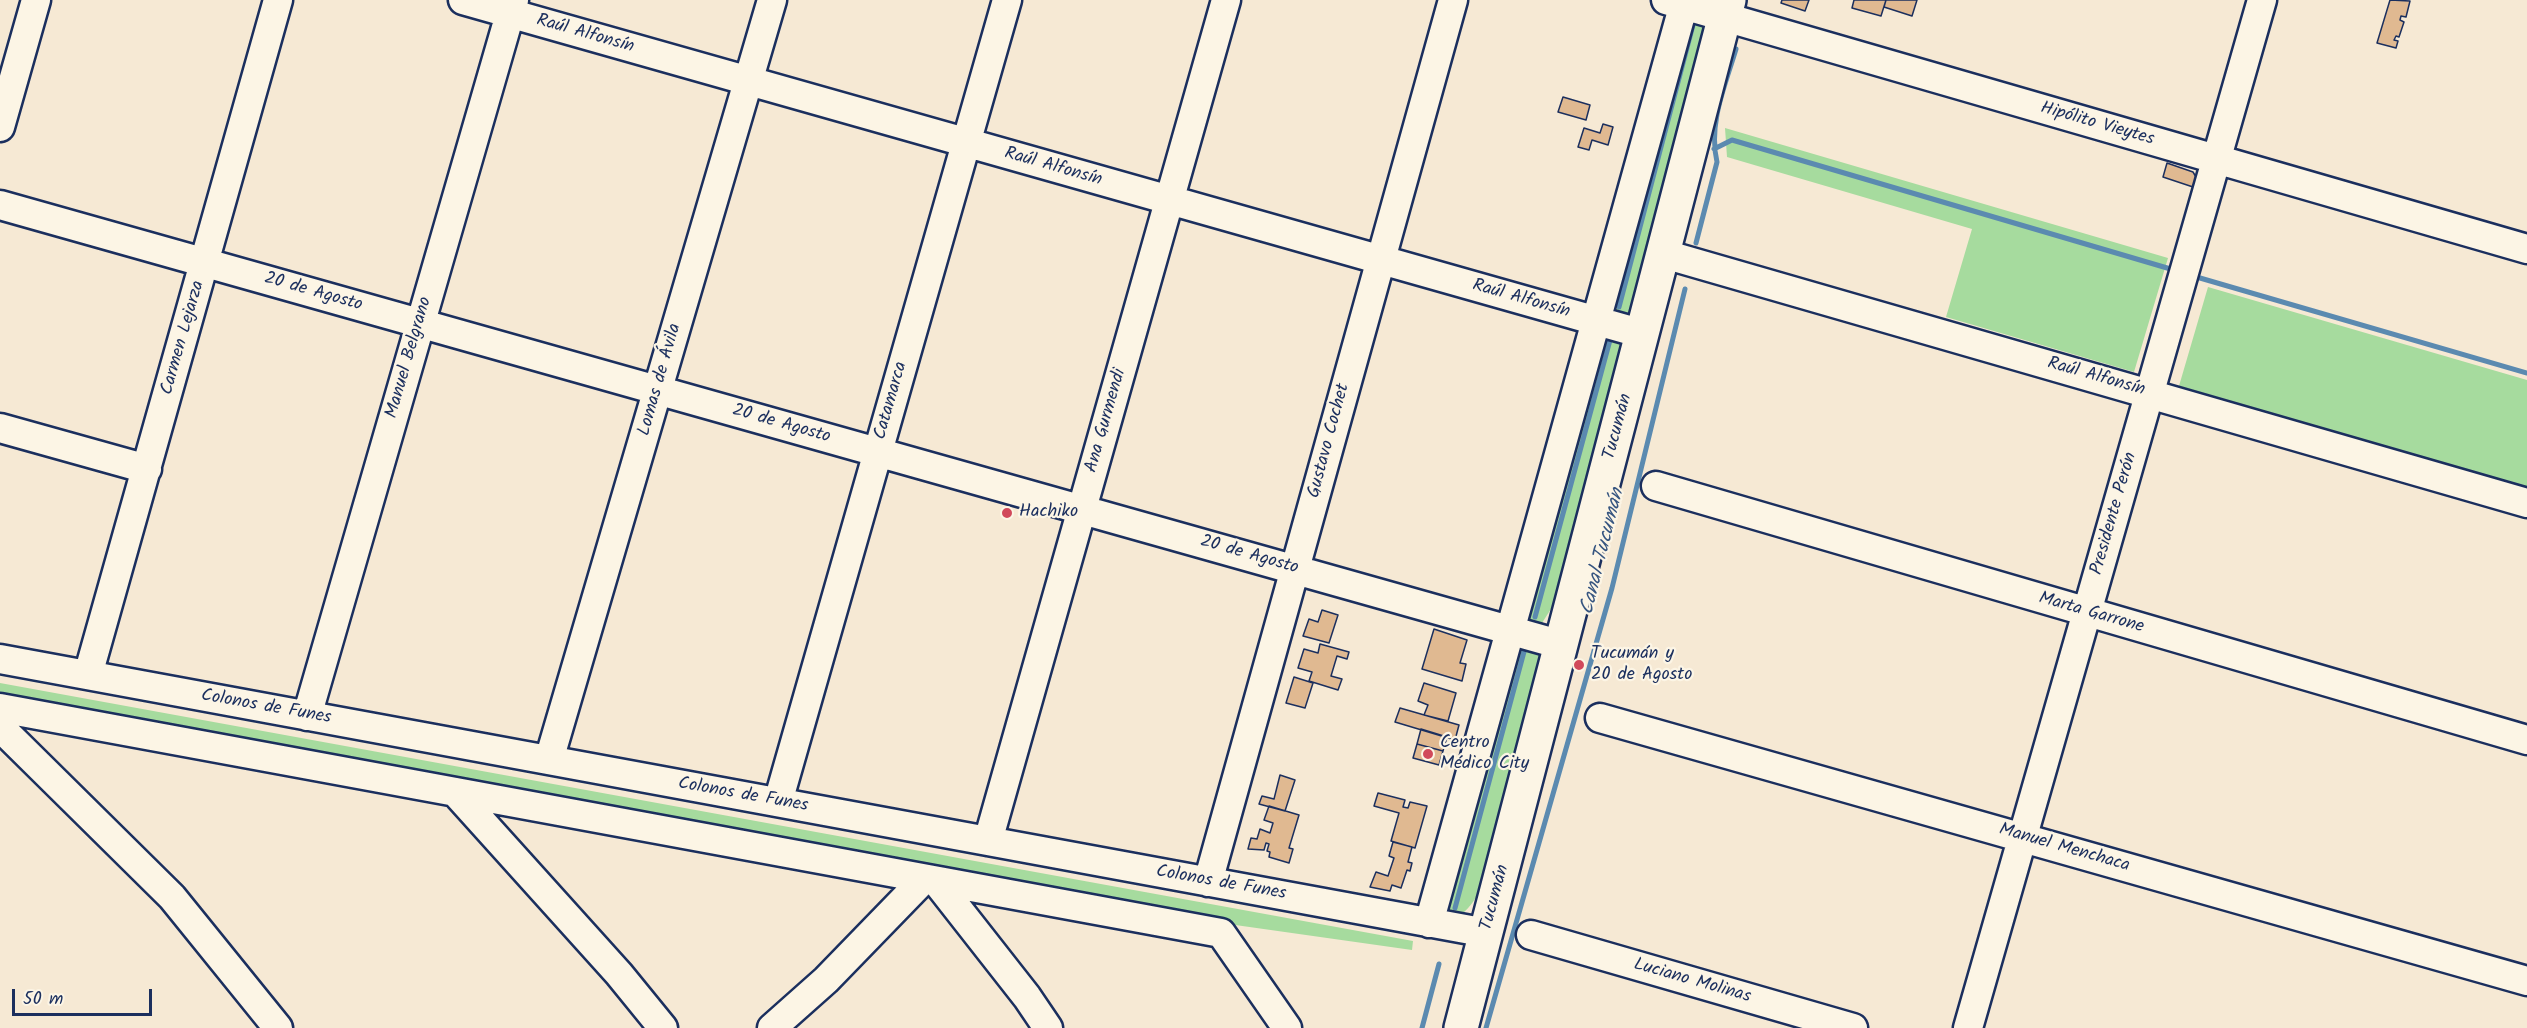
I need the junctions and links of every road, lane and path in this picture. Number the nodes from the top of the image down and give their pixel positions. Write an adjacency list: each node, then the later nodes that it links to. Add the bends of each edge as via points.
1 (36, 0): 13 (street)
2 (278, 0): 21 (street, Carmen Lejarza)
3 (463, 0): 10 (street, Raúl Alfonsín)
4 (772, 0): 12 (street, Lomas de Ávila)
5 (1007, 0): 14 (street, Catamarca)
6 (1226, 0): 16 (street, Ana Gurmendi)
7 (1453, 0): 20 (street, Gustavo Cochet)
8 (2262, 0): 15 (street, Presidente Perón)
9 (1678, 2): 11 (street, Hipólito Vieytes); 22 (street)
10 (512, 7): 12 (street, Raúl Alfonsín); 23 (street, Manuel Belgrano)
11 (1726, 8): 15 (street, Hipólito Vieytes); 19 (main road, Tucumán)
12 (749, 81): 14 (street, Raúl Alfonsín); 25 (street, Lomas de Ávila)
13 (0, 128)
14 (966, 143): 16 (street, Raúl Alfonsín); 28 (street, Catamarca)
15 (2217, 159): 18 (street, Hipólito Vieytes); 26 (street, Presidente Perón)
16 (1169, 201): 20 (street, Raúl Alfonsín); 32 (street, Ana Gurmendi)
17 (0, 205): 21 (street, 20 de Agosto)
18 (2527, 249)
19 (1664, 254): 24 (main road, Tucumán); 26 (street, Raúl Alfonsín)
20 (1380, 260): 22 (street, Raúl Alfonsín); 33 (street, Gustavo Cochet)
21 (205, 262): 23 (street, 20 de Agosto); 29 (street, Carmen Lejarza)
22 (1596, 321): 24 (street, Raúl Alfonsín); 35 (street)
23 (421, 323): 25 (street, 20 de Agosto); 40 (street, Manuel Belgrano)
24 (1643, 334): 36 (main road, Tucumán)
25 (658, 390): 28 (street, 20 de Agosto); 44 (street, Lomas de Ávila)
26 (2149, 394): 31 (street, Raúl Alfonsín); 34 (street, Presidente Perón)
27 (0, 428): 29 (street)
28 (878, 452): 32 (street, 20 de Agosto); 46 (street, Catamarca)
29 (147, 469): 38 (street, Carmen Lejarza)
30 (1656, 486): 34 (street, Marta Garrone)
31 (2527, 503)
32 (1082, 509): 33 (street, 20 de Agosto); 48 (street, Ana Gurmendi)
33 (1295, 569): 35 (street, 20 de Agosto); 50 (street, Gustavo Cochet)
34 (2087, 613): 43 (street, Marta Garrone); 47 (street, Presidente Perón)
35 (1510, 630): 36 (street, 20 de Agosto); 51 (street)
36 (1562, 645): 52 (main road, Tucumán)
37 (0, 659): 38 (street, Colonos de Funes)
38 (88, 675): 40 (street, Colonos de Funes)
39 (0, 708): 45 (street)
40 (307, 716): 44 (street, Colonos de Funes)
41 (1600, 718): 47 (street, Manuel Menchaca)
42 (0, 727): 55 (street, via 172,897)
43 (2527, 740)
44 (549, 760): 46 (street, Colonos de Funes)
45 (455, 792): 49 (street); 56 (street)
46 (778, 802): 48 (street, Colonos de Funes)
47 (2022, 837): 54 (street, Manuel Menchaca); 62 (street, Presidente Perón)
48 (988, 841): 50 (street, Colonos de Funes)
49 (930, 880): 57 (street); 58 (street); 59 (street, via 1221,933)
50 (1208, 882): 51 (street, Colonos de Funes)
51 (1429, 922): 52 (street, Colonos de Funes)
52 (1487, 933): 60 (main road, Tucumán)
53 (1531, 935): 61 (street, Luciano Molinas)
54 (2527, 981)
55 (278, 1028)
56 (663, 1028)
57 (772, 1028)
58 (1048, 1028)
59 (1287, 1028)
60 (1461, 1028)
61 (1853, 1028)
62 (1968, 1028)

